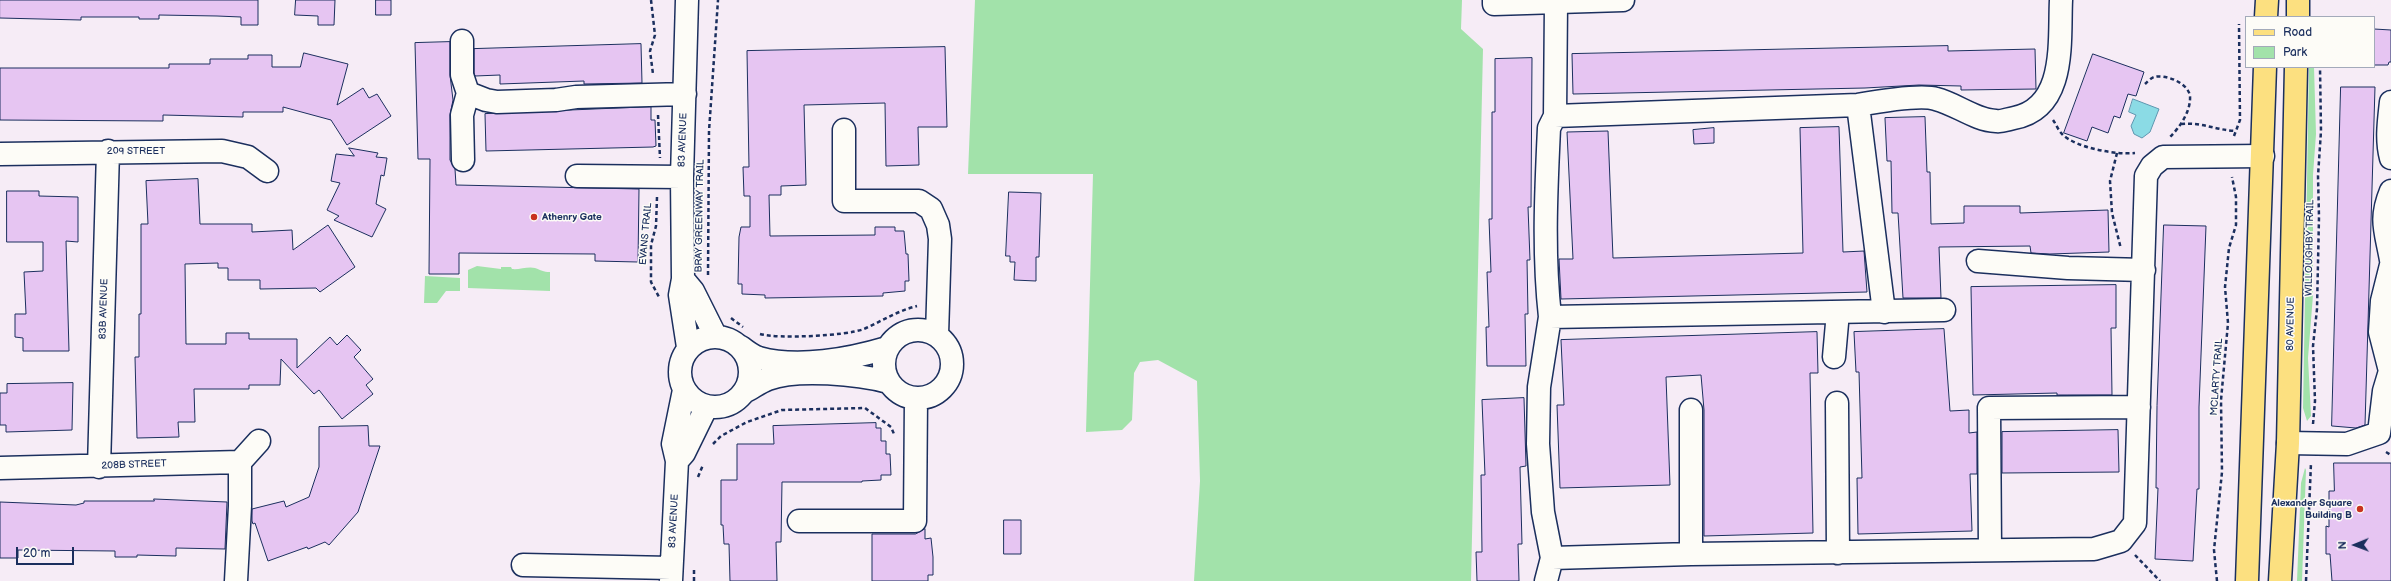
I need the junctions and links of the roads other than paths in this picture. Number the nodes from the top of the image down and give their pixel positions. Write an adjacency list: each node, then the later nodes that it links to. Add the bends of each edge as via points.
1 (687, 0): 14 (street, 83 AVENUE)
2 (1623, 0): 7 (street)
3 (2061, 0): 16 (street, via 2058,65 2053,86 2042,105 2027,116 1996,122 1935,98)
4 (2267, 0): 8 (main road)
5 (2298, 0): 9 (main road)
6 (1494, 2): 7 (street)
7 (1556, 3): 17 (street)
8 (2266, 16)
9 (2298, 16)
10 (462, 41): 13 (street, via 462,74)
11 (2265, 68): 21 (main road)
12 (2296, 68): 54 (main road, 80 AVENUE)
13 (468, 93): 14 (street, via 497,102 556,100 576,96); 23 (street, via 462,114)
14 (685, 94): 26 (street, 83 AVENUE)
15 (2391, 102): 22 (street, via 2388,131)
16 (1858, 105): 17 (street); 35 (street)
17 (1555, 116): 36 (street, via 1549,128 1544,230)
18 (844, 130): 38 (street, via 844,201 919,201 931,209 938,225 940,239)
19 (108, 152): 20 (street, 209 STREET); 24 (street, 209 STREET, via 222,151 248,157); 57 (street, 83B AVENUE)
20 (0, 154)
21 (2263, 156): 31 (street, via 2163,157 2152,166 2146,176); 69 (main road)
22 (2391, 158)
23 (463, 160)
24 (267, 172)
25 (577, 176): 26 (street)
26 (682, 177): 32 (street, 83 AVENUE)
27 (2391, 191): 28 (street, via 2384,207 2384,228)
28 (2391, 260)
29 (1978, 261): 31 (street, via 2068,268)
30 (2391, 265): 43 (street, via 2382,301 2380,332)
31 (2144, 270): 49 (street)
32 (683, 279): 37 (street, via 693,291); 40 (street, 83 AVENUE, via 680,295)
33 (1944, 310): 35 (street)
34 (1838, 312): 35 (street); 36 (street); 42 (street)
35 (1884, 312)
36 (1550, 317): 63 (street, via 1538,387 1538,444 1543,512)
37 (715, 335): 39 (street, via 731,340); 40 (street, via 697,340)
38 (937, 335): 41 (street, via 926,330 915,330 894,339); 47 (street, via 945,342 951,353 951,375 938,393)
39 (743, 338): 41 (street, via 759,358 795,362 859,356); 46 (street, via 750,369 749,381)
40 (688, 347): 45 (street, via 679,368)
41 (887, 348): 44 (street, via 884,359)
42 (1834, 357)
43 (2391, 371): 52 (street, via 2384,390)
44 (888, 382): 46 (street, via 865,376 789,375 769,379); 47 (street, via 905,396)
45 (684, 390): 50 (street); 55 (street, 83 AVENUE, via 673,444)
46 (744, 392): 50 (street, via 735,401 724,406)
47 (916, 399): 59 (street, via 915,521)
48 (1837, 403): 61 (street)
49 (2139, 407): 60 (street, via 2136,523 2121,541 2094,549); 60 (street, via 1989,408)
50 (706, 408): 55 (street, via 684,453)
51 (1691, 410): 62 (street)
52 (2385, 438): 54 (street, via 2347,444)
53 (259, 441): 56 (street)
54 (2288, 443): 70 (main road, 80 AVENUE)
55 (677, 461): 66 (street, 83 AVENUE)
56 (240, 462): 57 (street, 208B STREET); 67 (street)
57 (99, 467): 58 (street, 208B STREET)
58 (0, 468)
59 (799, 521)
60 (1990, 550): 61 (street)
61 (1838, 553): 62 (street)
62 (1691, 554): 63 (street)
63 (1552, 558): 68 (street)
64 (523, 565): 65 (street)
65 (545, 573): 66 (street)
66 (671, 574)
67 (236, 581)
68 (1546, 581)
69 (2247, 581)
70 (2280, 581)

